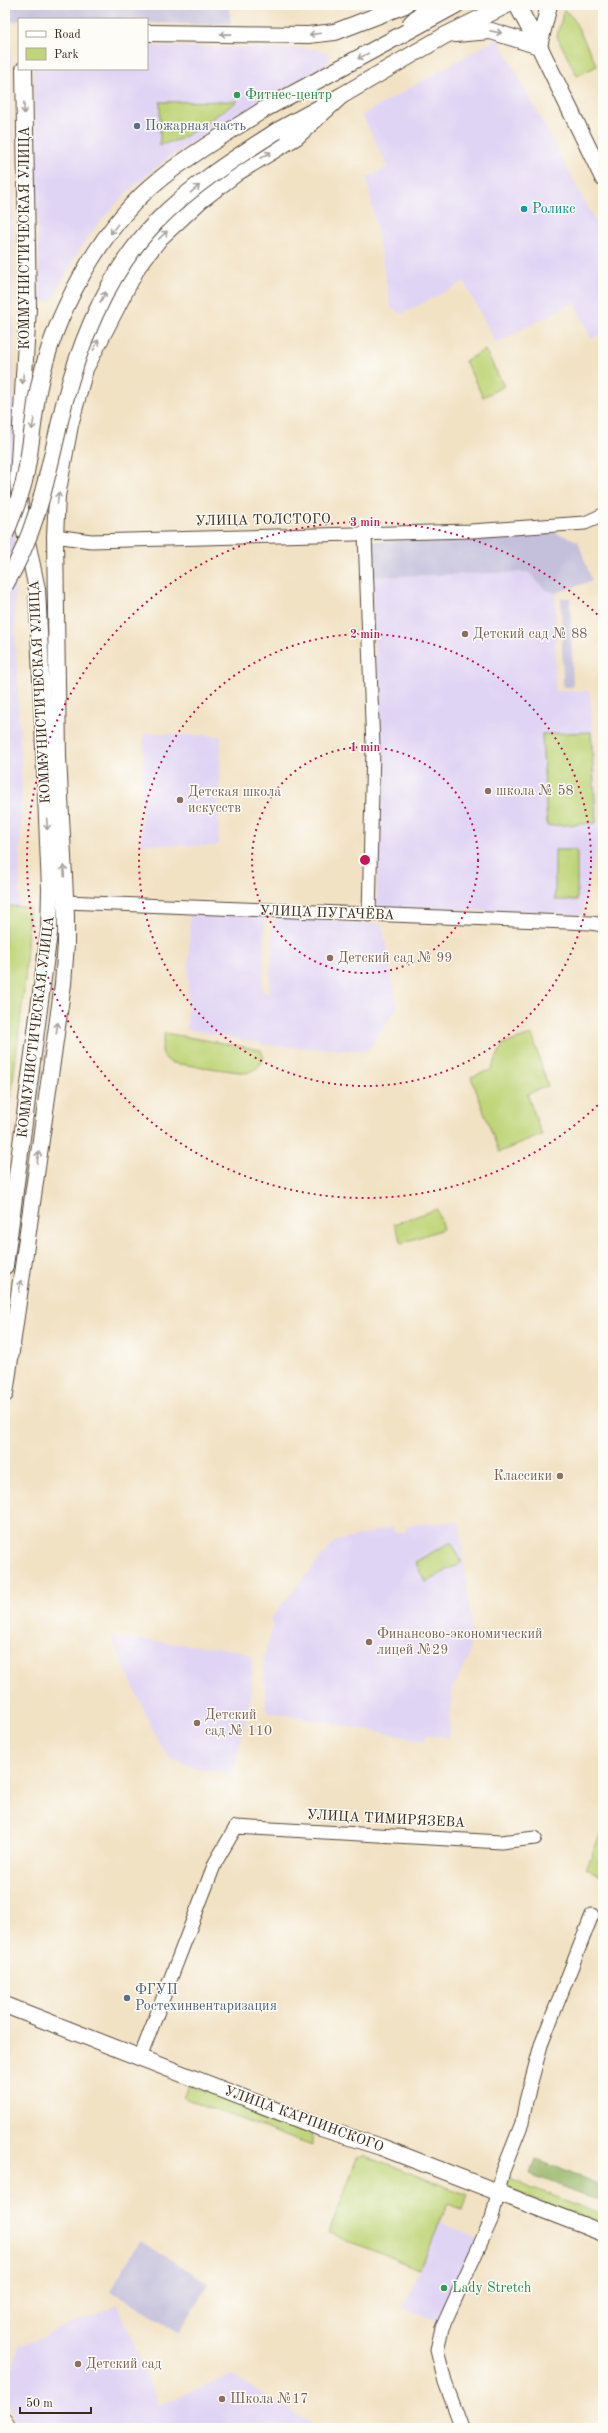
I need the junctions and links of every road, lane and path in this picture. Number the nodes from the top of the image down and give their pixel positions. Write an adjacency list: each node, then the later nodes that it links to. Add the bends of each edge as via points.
1 (405, 5): 7 (main road, one-way to 7, via 335,32 308,35)
2 (430, 5): 9 (main road)
3 (456, 5): 9 (main road)
4 (507, 5): 8 (main road)
5 (517, 5): 10 (main road)
6 (549, 5): 10 (main road)
7 (148, 33)
8 (444, 36): 10 (main road, one-way to 10, via 468,31 491,31); 12 (main road)
9 (397, 37): 18 (main road, one-way to 18, bridge, via 263,110 188,158 133,204 78,281 49,352 38,390 25,478)
10 (539, 46): 13 (main road)
11 (24, 70): 14 (main road, КОММУНИСТИЧЕСКАЯ УЛИЦА, one-way to 14, via 28,308)
12 (341, 96): 17 (main road, КОММУНИСТИЧЕСКАЯ УЛИЦА, one-way to 12, via 70,425 85,369 138,266 160,238 201,200 238,172 296,137); 21 (main road, one-way to 12, bridge, via 27,544 38,512 72,373 101,299 121,267 156,222 203,182 277,131)
13 (603, 178)
14 (20, 437): 15 (main road); 22 (main road, КОММУНИСТИЧЕСКАЯ УЛИЦА, via 20,509)
15 (32, 512): 17 (main road, via 42,523 46,524); 22 (main road)
16 (603, 515): 19 (street, УЛИЦА ТОЛСТОГО, via 585,523)
17 (56, 518): 20 (main road, КОММУНИСТИЧЕСКАЯ УЛИЦА)
18 (5, 534)
19 (365, 534): 20 (street, УЛИЦА ТОЛСТОГО, via 91,541); 24 (street, via 373,748)
20 (55, 536): 23 (main road, КОММУНИСТИЧЕСКАЯ УЛИЦА, one-way to 20)
21 (5, 585)
22 (36, 589): 23 (main road, КОММУНИСТИЧЕСКАЯ УЛИЦА, one-way to 23)
23 (57, 901): 24 (street, УЛИЦА ПУГАЧЁВА); 26 (main road, КОММУНИСТИЧЕСКАЯ УЛИЦА, via 46,963); 27 (main road, КОММУНИСТИЧЕСКАЯ УЛИЦА, one-way to 23, via 63,984 66,944)
24 (368, 915): 25 (street, УЛИЦА ПУГАЧЁВА)
25 (603, 925)
26 (5, 1266)
27 (5, 1394)
28 (535, 1838): 31 (street, УЛИЦА ТИМИРЯЗЕВА, via 501,1842 236,1827 214,1863)
29 (592, 1915): 32 (street, via 540,2045 522,2123)
30 (5, 2005): 31 (main road, УЛИЦА КАРПИНСКОГО)
31 (140, 2058): 32 (main road, УЛИЦА КАРПИНСКОГО, via 321,2128 381,2147)
32 (497, 2191): 33 (main road, УЛИЦА КАРПИНСКОГО); 36 (street, via 492,2218 442,2328 437,2350 445,2382)
33 (603, 2233)
34 (5, 2420): 35 (street)
35 (9, 2428)
36 (462, 2428)

